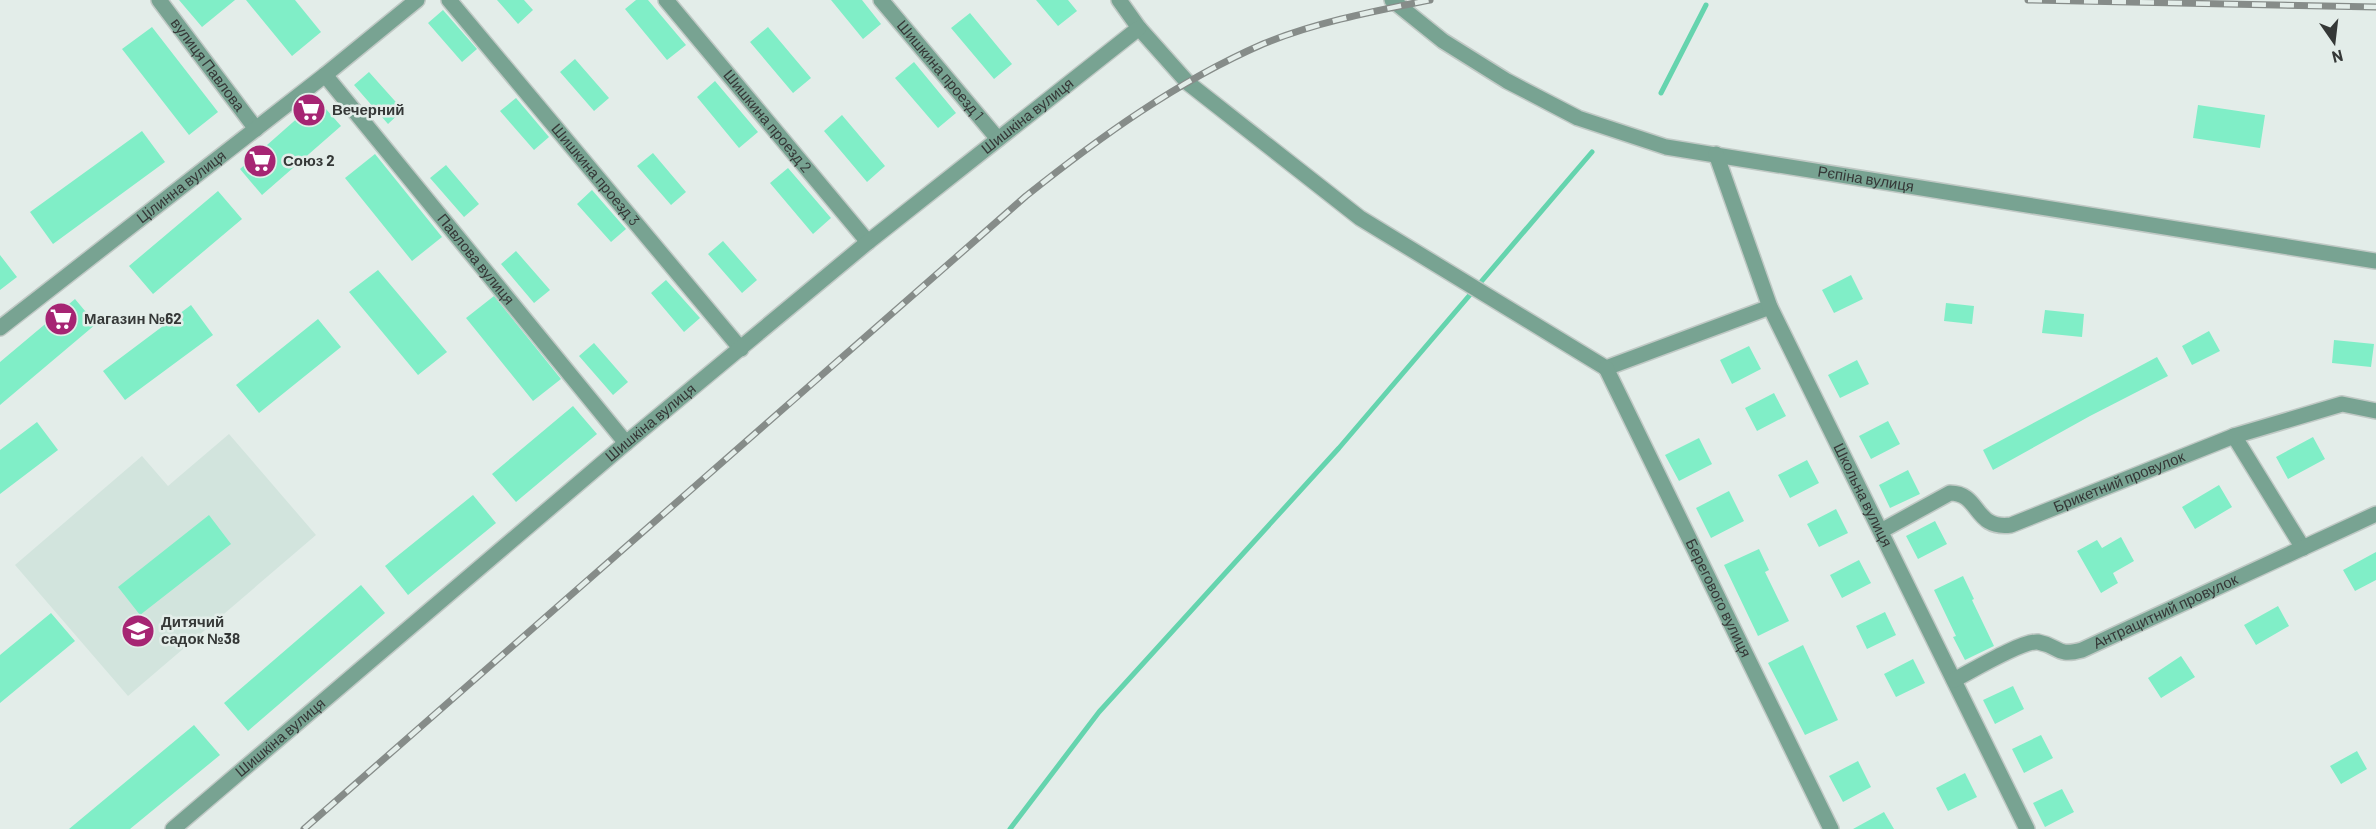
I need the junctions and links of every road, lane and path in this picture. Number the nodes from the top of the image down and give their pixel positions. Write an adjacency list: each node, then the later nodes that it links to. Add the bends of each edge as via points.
1 (159, 0): 10 (street, вулиця Павлова)
2 (417, 0): 9 (street, Цілинна вулиця)
3 (449, 0): 17 (street, Шишкина проезд 3)
4 (666, 0): 13 (street, Шишкина проезд 2)
5 (881, 0): 11 (street, Шишкина проезд 1)
6 (1119, 0): 8 (street)
7 (1392, 0): 12 (street, Рєпіна вулиця, via 1443,41 1507,81 1578,118 1666,147)
8 (1139, 28): 11 (street, Шишкіна вулиця); 18 (street, via 1188,83 1360,218)
9 (326, 75): 10 (street, Цілинна вулиця); 21 (street, Павлова вулиця)
10 (256, 129): 16 (street, Цілинна вулиця)
11 (998, 140): 13 (street, Шишкіна вулиця)
12 (1716, 154): 14 (street, Рєпіна вулиця); 15 (street, Школьна вулиця)
13 (868, 242): 17 (street, Шишкіна вулиця)
14 (2376, 261)
15 (1770, 307): 18 (street); 23 (street, Школьна вулиця)
16 (0, 328)
17 (741, 349): 21 (street, Шишкіна вулиця)
18 (1606, 368): 27 (street, Берегового вулиця)
19 (2376, 411): 20 (street, Брикетний провулок, via 2342,404)
20 (2234, 435): 23 (street, Брикетний провулок, via 2011,525 1988,524 1959,493 1950,494); 24 (street)
21 (627, 443): 26 (street, Шишкіна вулиця)
22 (2376, 514): 24 (street, Антрацитний провулок)
23 (1881, 531): 25 (street, Школьна вулиця)
24 (2303, 548): 25 (street, Антрацитний провулок, via 2082,650 2066,654 2038,642 2023,645)
25 (1954, 680): 28 (street, Школьна вулиця)
26 (173, 829)
27 (1831, 829)
28 (2027, 829)

